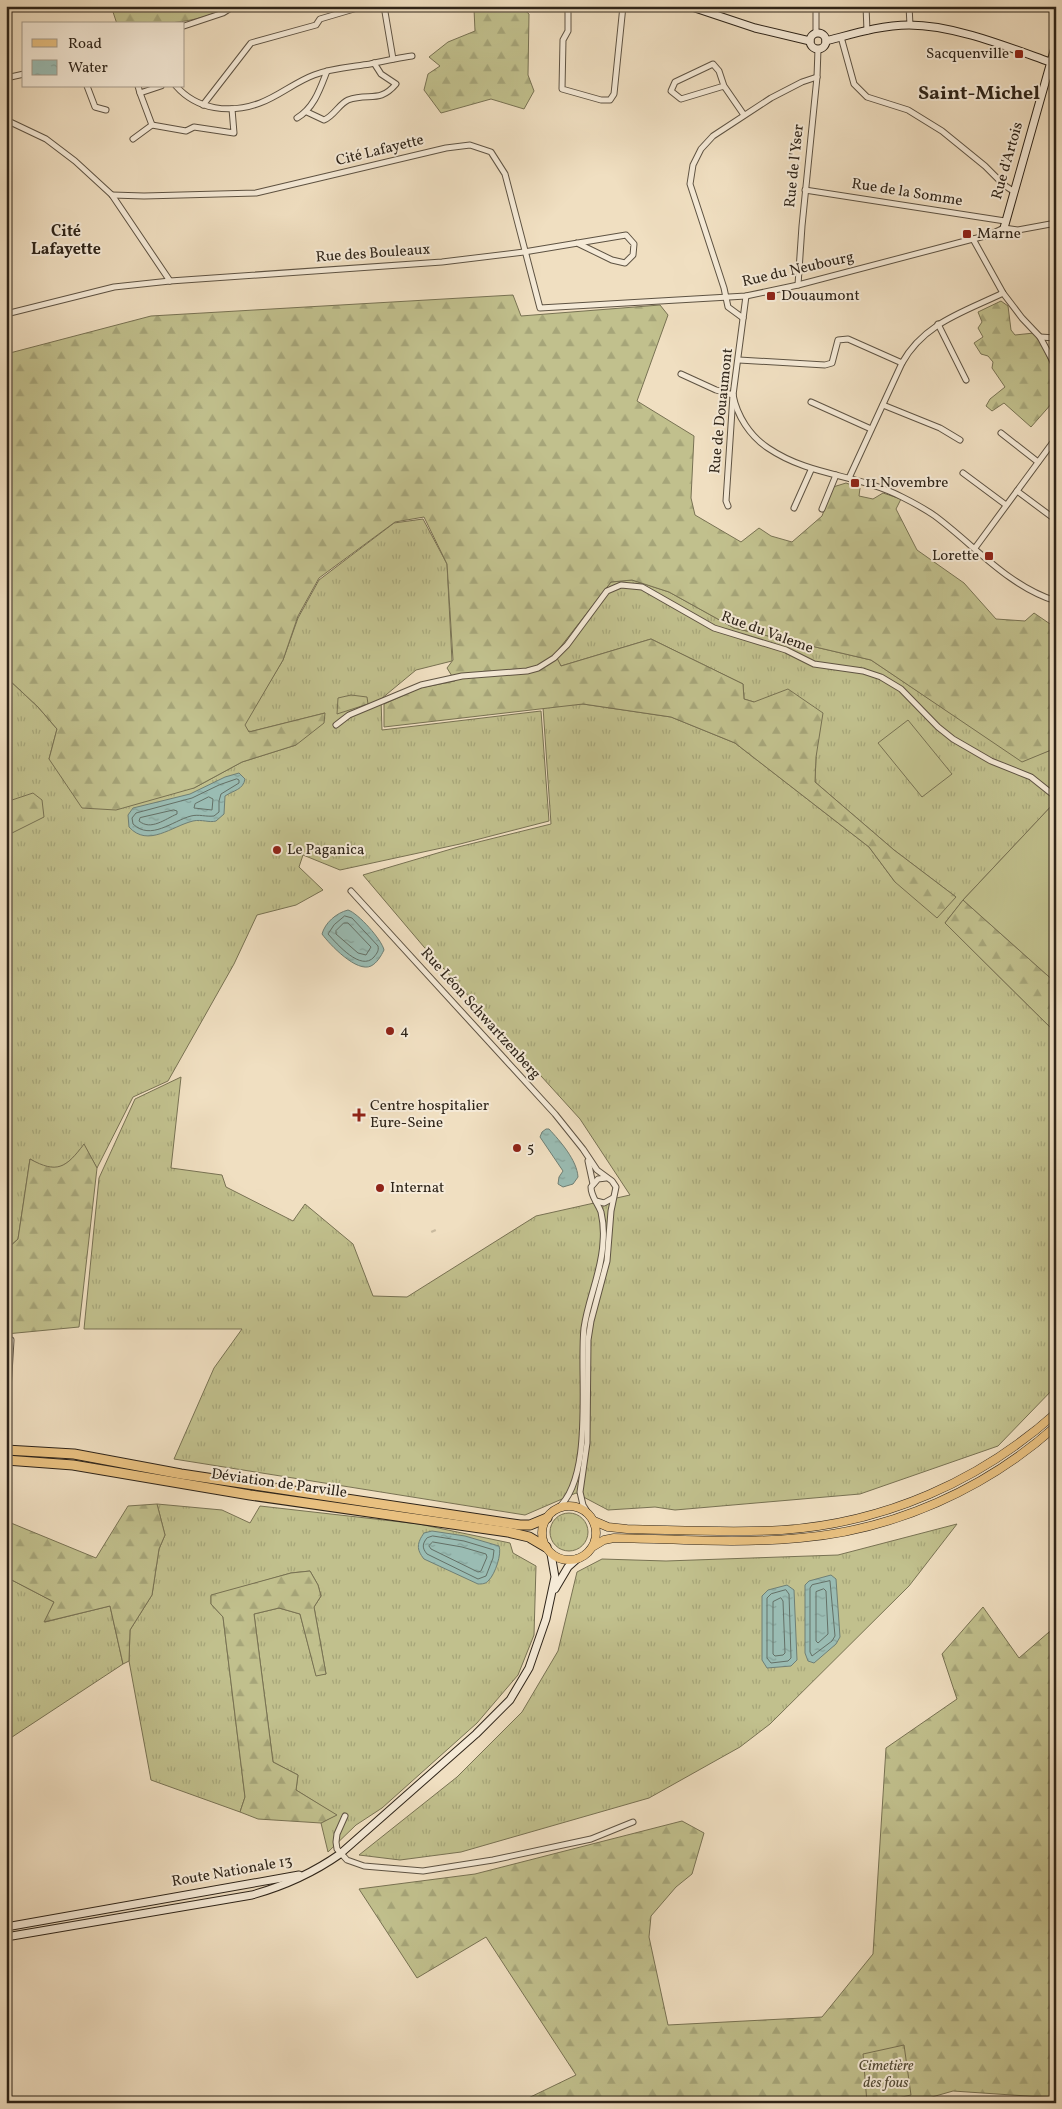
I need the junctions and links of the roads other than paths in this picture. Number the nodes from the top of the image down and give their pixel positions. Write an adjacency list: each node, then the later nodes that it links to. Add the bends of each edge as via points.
1 (234, 6): 11 (street)
2 (364, 6): 35 (street, via 320,19 316,25 251,43)
3 (384, 6): 20 (street)
4 (568, 6): 5 (street, via 568,32 562,40 562,89 600,100 610,100 614,94)
5 (623, 6)
6 (689, 6): 15 (main road, via 755,28)
7 (816, 6): 13 (street)
8 (866, 6): 12 (street)
9 (909, 6): 10 (street)
10 (910, 25): 12 (main road); 22 (main road, via 966,34 1011,47)
11 (185, 26)
12 (866, 31): 14 (main road)
13 (816, 33): 15 (main road); 16 (main road, via 822,34)
14 (841, 37): 16 (main road); 45 (street, via 854,84 867,97 908,110 942,131)
15 (810, 41): 18 (main road, via 812,47)
16 (826, 41): 18 (main road)
17 (1056, 44): 22 (main road, Rue d'Artois)
18 (818, 49): 25 (street, Rue de l'Yser)
19 (412, 56): 20 (street)
20 (393, 59): 21 (street)
21 (374, 63): 23 (street); 28 (street, via 381,74)
22 (1053, 65): 45 (main road, Rue d'Artois)
23 (327, 71): 36 (street, via 259,103); 38 (street)
24 (22, 74): 26 (street)
25 (817, 77): 39 (street, via 802,82); 44 (street, Rue de l'Yser)
26 (6, 78)
27 (402, 82): 28 (street)
28 (396, 84): 38 (street, via 383,96 356,97 346,101 324,120)
29 (724, 86): 29 (street, via 720,71 713,64 675,82 671,91 681,99); 39 (street)
30 (88, 88): 37 (street, via 95,107)
31 (139, 88): 34 (street)
32 (155, 88): 34 (street)
33 (178, 88): 35 (street)
34 (140, 93): 42 (street)
35 (202, 105): 36 (street)
36 (232, 108): 42 (street, via 234,133)
37 (106, 110)
38 (307, 112): 40 (street)
39 (744, 116): 56 (street, via 713,136 701,149 693,165 690,184)
40 (297, 118)
41 (6, 120): 46 (street, via 46,139)
42 (152, 125): 43 (street)
43 (133, 138)
44 (805, 190): 48 (street, Rue de la Somme); 53 (street, Rue de l'Yser)
45 (1013, 191): 48 (main road, Rue d'Artois)
46 (112, 195): 51 (street, Cité Lafayette, via 256,193 470,145 491,152 504,174); 52 (street)
47 (1056, 223): 48 (street, Rue du Neubourg, via 1018,230)
48 (1004, 224): 49 (street, Rue du Neubourg, via 990,235)
49 (973, 239): 53 (street, Rue du Neubourg); 54 (street)
50 (577, 243): 50 (street, Rue des Bouleaux, via 626,235 634,244 633,255 625,263); 51 (street, Rue des Bouleaux)
51 (524, 252): 52 (street, Rue des Bouleaux, via 442,262); 57 (street, Cité Lafayette)
52 (170, 281): 58 (street, Rue des Bouleaux, via 114,287)
53 (798, 285): 55 (street, Rue du Neubourg)
54 (1003, 293): 60 (street); 61 (street)
55 (746, 296): 56 (street, Rue du Neubourg); 59 (street, Rue de Douaumont)
56 (725, 298): 57 (street, Rue du Neubourg); 59 (street, via 728,306)
57 (540, 308)
58 (6, 314)
59 (743, 318): 63 (street, Rue de Douaumont)
60 (938, 324): 64 (street, via 921,337); 67 (street)
61 (1040, 336): 62 (street); 65 (street)
62 (1056, 338)
63 (739, 360): 64 (street, via 832,364 838,340 848,339); 68 (street, Rue de Douaumont)
64 (902, 363): 70 (street)
65 (1056, 367)
66 (681, 374): 68 (street)
67 (966, 380)
68 (733, 395): 76 (street, via 744,424 755,438 781,456); 82 (street, Rue de Douaumont)
69 (812, 402): 71 (street)
70 (883, 405): 71 (street); 74 (street, via 940,428)
71 (871, 429): 79 (street)
72 (1001, 433): 75 (street)
73 (1056, 438): 75 (street)
74 (960, 440)
75 (1038, 462): 80 (street)
76 (811, 470): 78 (street); 83 (street)
77 (963, 472): 81 (street)
78 (836, 475): 79 (street); 84 (street)
79 (849, 478): 86 (street, via 877,486 917,505)
80 (1017, 491): 81 (street); 85 (street)
81 (1006, 505): 86 (street)
82 (728, 506)
83 (794, 508)
84 (822, 508)
85 (1056, 520)
86 (975, 548): 87 (street, via 1011,578)
87 (1056, 601)
88 (336, 725): 89 (street, Rue du Valeme, via 349,715 421,684 543,665 567,645 607,591 621,585 638,586 714,628 786,650 814,664 881,677 901,690 953,739 991,761 1031,777)
89 (1056, 797)
90 (351, 891): 91 (street, Rue Léon Schwartzenberg, via 572,1133)
91 (587, 1156): 92 (street, Rue Léon Schwartzenberg); 93 (street, Rue Léon Schwartzenberg)
92 (609, 1179): 93 (street, via 602,1178); 94 (street, via 616,1187)
93 (593, 1184): 95 (street, via 592,1195)
94 (614, 1198): 95 (street, via 608,1202); 103 (street, via 607,1261 589,1335 587,1443 580,1492)
95 (596, 1201): 102 (street, via 601,1211 602,1259 584,1326 580,1458 570,1494)
96 (11, 1340): 98 (street)
97 (1056, 1413): 105 (main road, via 973,1474 919,1499 863,1518 764,1530 627,1529 608,1527)
98 (6, 1424)
99 (1056, 1426): 106 (main road, via 1005,1466 965,1489 918,1510 860,1528 780,1540 614,1538)
100 (6, 1450): 104 (highway, Déviation de Parville, via 74,1454 190,1475 520,1525 530,1525)
101 (6, 1460): 107 (highway, Déviation de Parville, via 73,1465 498,1531 529,1537)
102 (557, 1509): 103 (main road, via 570,1506); 104 (main road)
103 (588, 1513): 105 (main road)
104 (547, 1518): 107 (main road, via 542,1532)
105 (594, 1521): 106 (main road, via 597,1533)
106 (594, 1546): 108 (main road)
107 (549, 1550): 108 (main road, via 563,1560); 109 (main road, via 555,1571)
108 (577, 1559): 109 (main road)
109 (553, 1591): 112 (main road, via 534,1656 510,1700)
110 (345, 1816): 112 (street, via 337,1834 336,1850)
111 (633, 1822): 112 (street, via 591,1839 423,1871 364,1866)
112 (340, 1854): 113 (main road)
113 (307, 1874): 114 (main road, Route Nationale 13); 115 (main road, Route Nationale 13, via 282,1885 228,1900)
114 (6, 1926)
115 (6, 1937)

